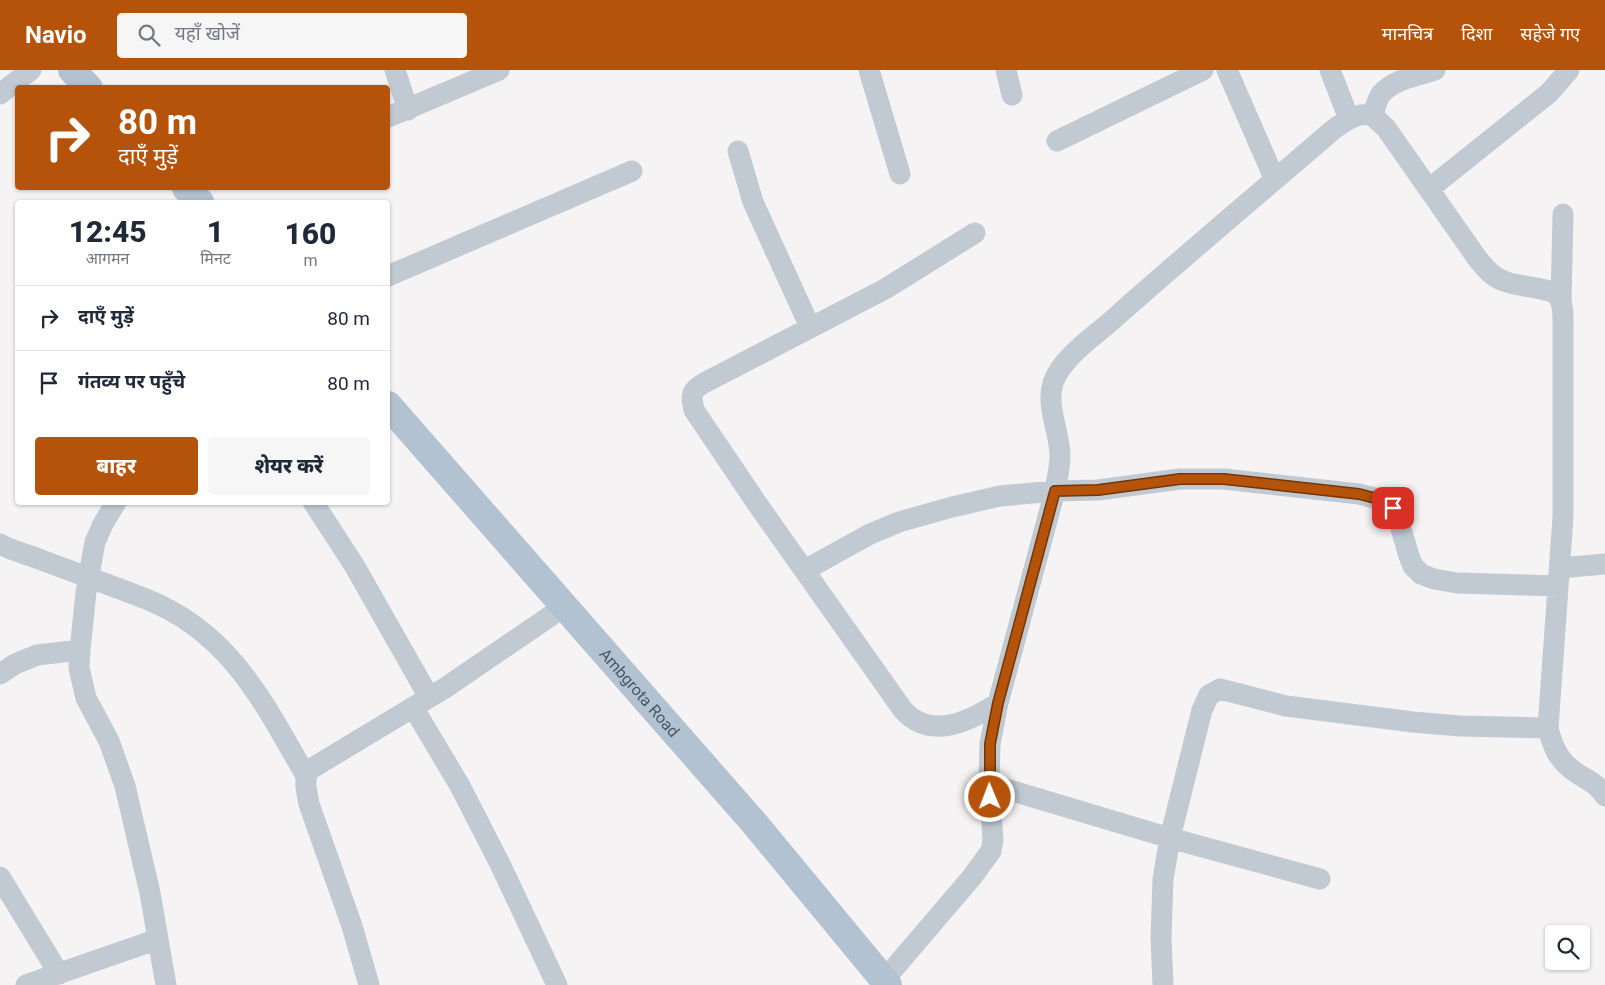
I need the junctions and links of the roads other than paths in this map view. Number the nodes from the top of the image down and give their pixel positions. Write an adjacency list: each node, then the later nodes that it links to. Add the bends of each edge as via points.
1 (31, 70): 13 (street)
2 (72, 70): 12 (main road)
3 (395, 70): 15 (street)
4 (499, 70): 15 (street)
5 (869, 70): 22 (street)
6 (1006, 70): 14 (street)
7 (1203, 70): 19 (street)
8 (1227, 70): 23 (street)
9 (1330, 70): 18 (street)
10 (1435, 70): 17 (street, via 1388,87 1380,95)
11 (1569, 70): 24 (street, via 1549,93)
12 (86, 85)
13 (0, 94)
14 (1012, 95)
15 (408, 110): 16 (street)
16 (390, 116)
17 (1373, 116): 18 (street, via 1360,115); 24 (street, via 1386,128)
18 (1348, 119): 23 (street)
19 (1056, 141)
20 (738, 151): 29 (street, via 753,202)
21 (632, 171): 27 (street)
22 (900, 174)
23 (1274, 180): 31 (street, via 1060,368 1050,399 1060,453)
24 (1429, 189): 28 (street, via 1490,273 1514,285 1550,290)
25 (1563, 214): 28 (street)
26 (975, 233): 29 (street, via 885,289)
27 (390, 275)
28 (1561, 302): 37 (street, via 1563,517)
29 (810, 327): 36 (street, via 704,383 694,389 691,397 694,410)
30 (390, 408): 39 (main road, Ambgrota Road)
31 (1055, 491): 36 (street, via 1000,496 899,522 870,534); 37 (street, via 1098,490 1180,479 1224,479 1359,494 1386,501 1393,508 1413,566 1421,574 1457,583); 43 (street)
32 (114, 505): 38 (street, via 95,542)
33 (315, 505): 42 (street, via 354,565)
34 (0, 544): 38 (street)
35 (1605, 564): 37 (street)
36 (805, 570): 43 (street, via 911,718 922,724 955,725)
37 (1559, 577): 44 (street)
38 (89, 578): 40 (street); 45 (street, via 148,600 178,615 215,641 263,702)
39 (565, 606): 42 (street); 53 (main road, Ambgrota Road, via 755,824)
40 (80, 650): 41 (street, via 37,655); 51 (street, via 79,668 86,698 108,741 125,786)
41 (0, 674)
42 (421, 702): 45 (street, via 309,770); 57 (street)
43 (998, 703): 46 (street, via 990,744)
44 (1548, 728): 47 (street, via 1556,753 1570,769 1588,779); 48 (street, via 1460,726 1403,720 1286,706 1220,689 1209,695 1202,710)
45 (306, 776): 56 (street, via 309,804)
46 (989, 784): 48 (street); 53 (street, via 991,850)
47 (1605, 796)
48 (1170, 838): 50 (street); 58 (street, via 1163,879)
49 (0, 877): 52 (street)
50 (1320, 880)
51 (158, 939): 52 (street); 55 (street)
52 (59, 974): 54 (street)
53 (886, 983)
54 (26, 985)
55 (166, 985)
56 (369, 985)
57 (557, 985)
58 (1163, 985)

